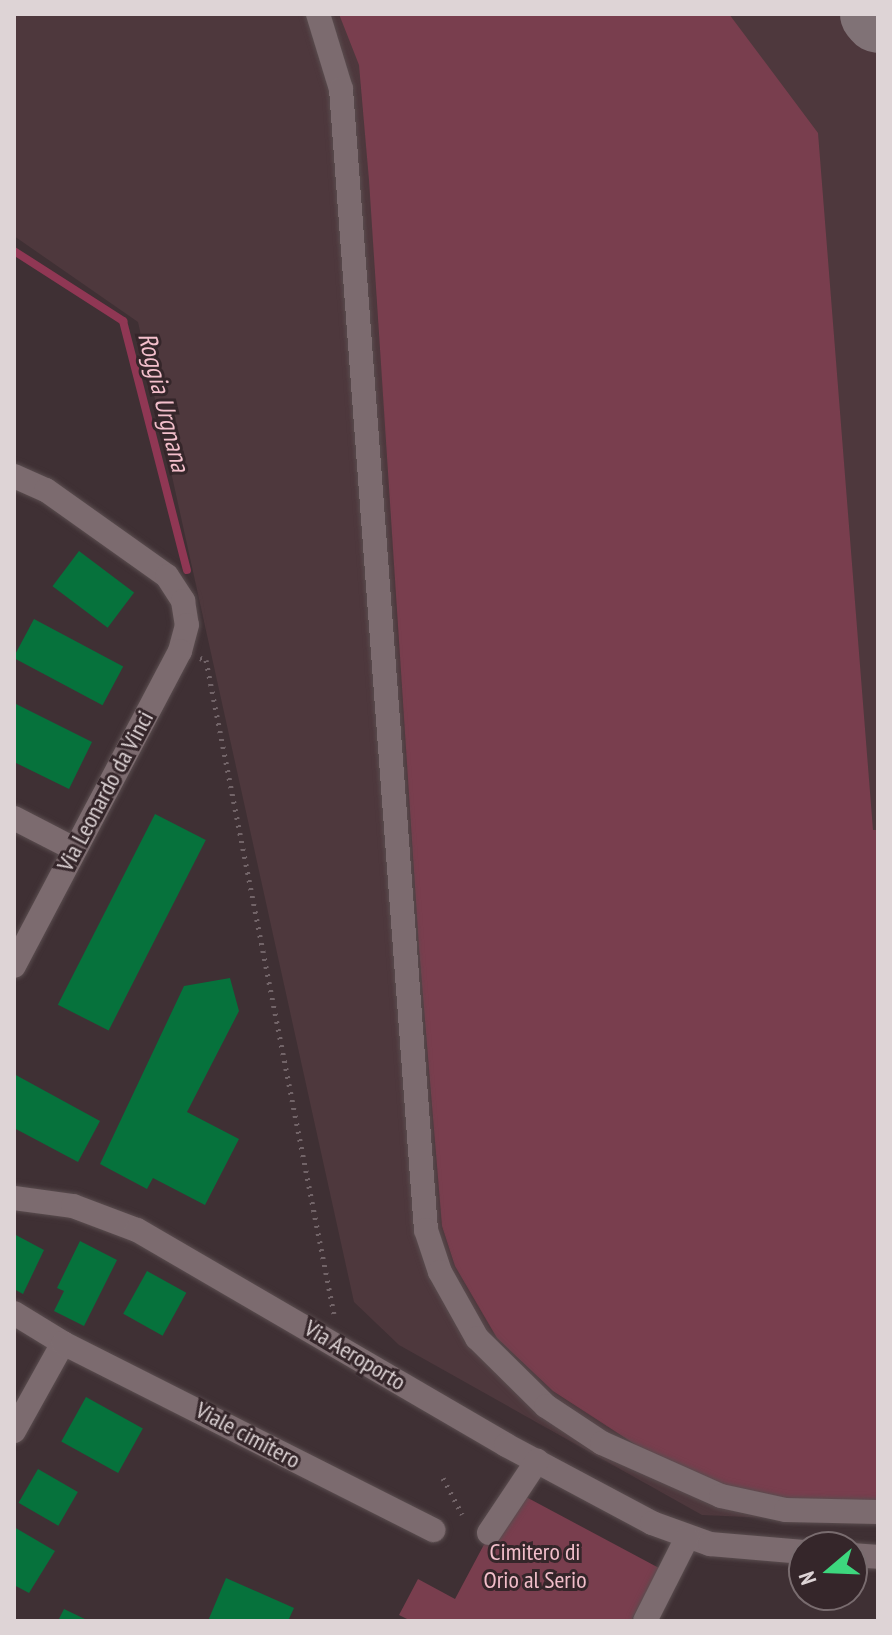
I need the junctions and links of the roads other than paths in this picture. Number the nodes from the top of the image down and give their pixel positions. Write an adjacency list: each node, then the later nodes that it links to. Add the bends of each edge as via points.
1 (318, 14): 11 (street, via 341,89 424,1214 440,1272 477,1338 546,1406 612,1449 721,1496 786,1510)
2 (14, 476): 4 (street, Via Leonardo da Vinci, via 46,490 167,576 186,614 180,651)
3 (14, 818): 4 (street)
4 (74, 849): 5 (street, Via Leonardo da Vinci)
5 (14, 966)
6 (14, 1198): 10 (street, Via Aeroporto, via 73,1206 137,1230)
7 (14, 1313): 8 (street, Viale cimitero)
8 (63, 1343): 9 (street); 12 (street, Viale cimitero)
9 (14, 1431)
10 (537, 1461): 13 (street); 14 (street, Via Aeroporto)
11 (878, 1512)
12 (433, 1530)
13 (489, 1533)
14 (687, 1538): 15 (street, Via Aeroporto); 16 (street)
15 (788, 1550)
16 (645, 1621)

